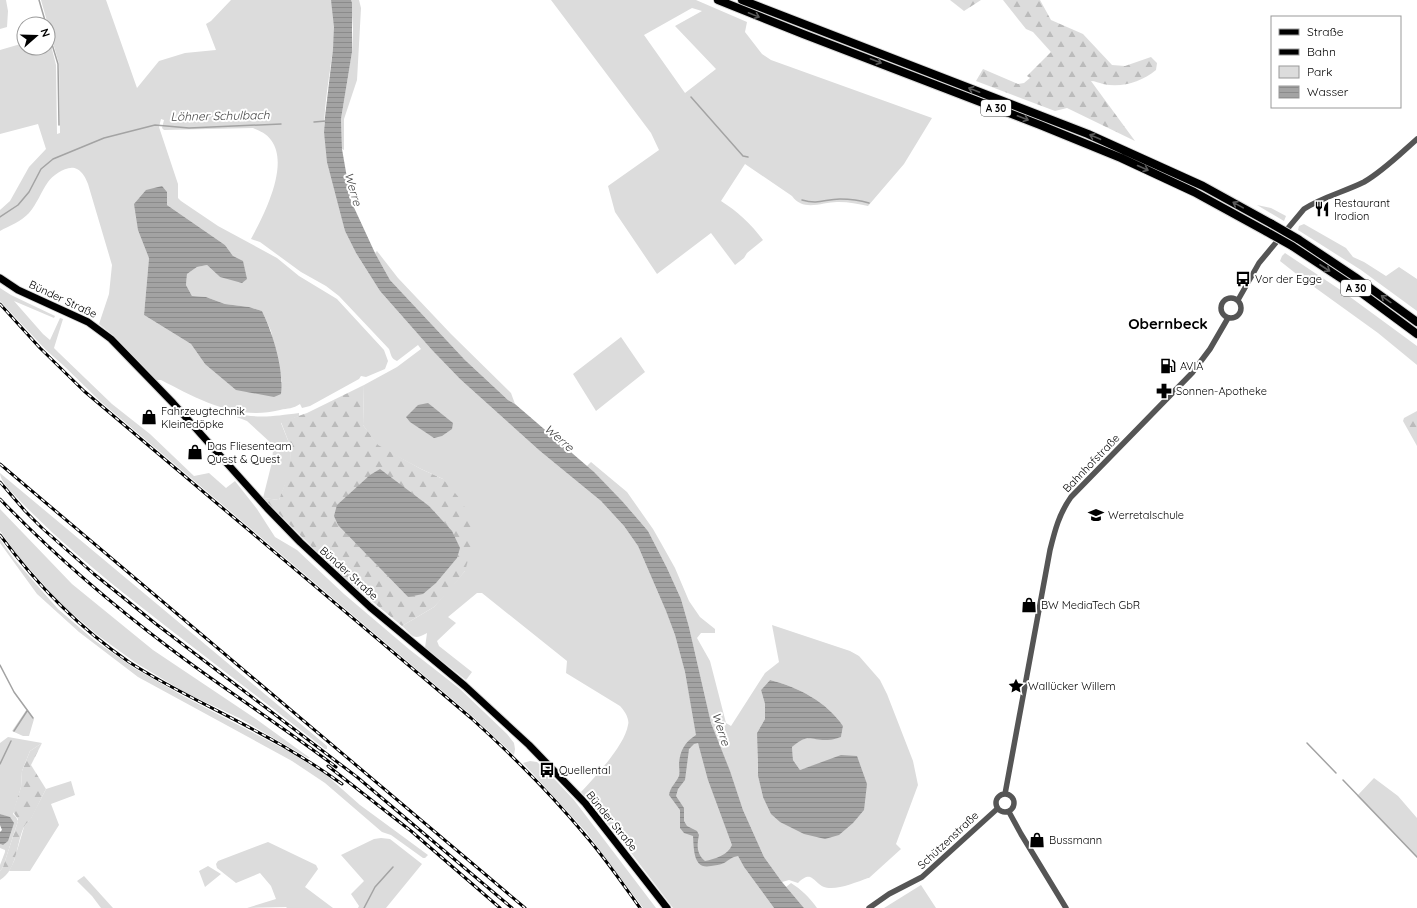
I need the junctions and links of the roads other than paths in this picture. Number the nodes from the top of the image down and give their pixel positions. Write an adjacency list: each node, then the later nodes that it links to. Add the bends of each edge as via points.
1 (718, 0): 8 (highway, A 30, one-way to 8, bridge, via 1033,122 1121,158 1194,192 1292,246)
2 (742, 0): 7 (highway, A 30, one-way to 2, bridge, via 1298,239 1203,186 1088,134)
3 (1417, 139): 5 (street, via 1372,177 1304,209 1259,263)
4 (0, 278): 12 (main road, Bünder Straße, via 18,290 88,322 111,339 300,542 370,607 465,686 540,756 585,803)
5 (1238, 300): 6 (street, via 1241,305 1240,313); 6 (street, via 1228,298 1221,304 1221,311)
6 (1228, 318): 9 (street, Bahnhofstraße, via 1210,350 1192,373 1071,497 1060,514 1050,550)
7 (1417, 322)
8 (1417, 334)
9 (1005, 794): 10 (street, via 997,798); 11 (street, via 1013,801)
10 (997, 809): 11 (street); 13 (street, Schützenstraße, via 922,877)
11 (1009, 812): 14 (street)
12 (667, 908)
13 (869, 908)
14 (1066, 908)

